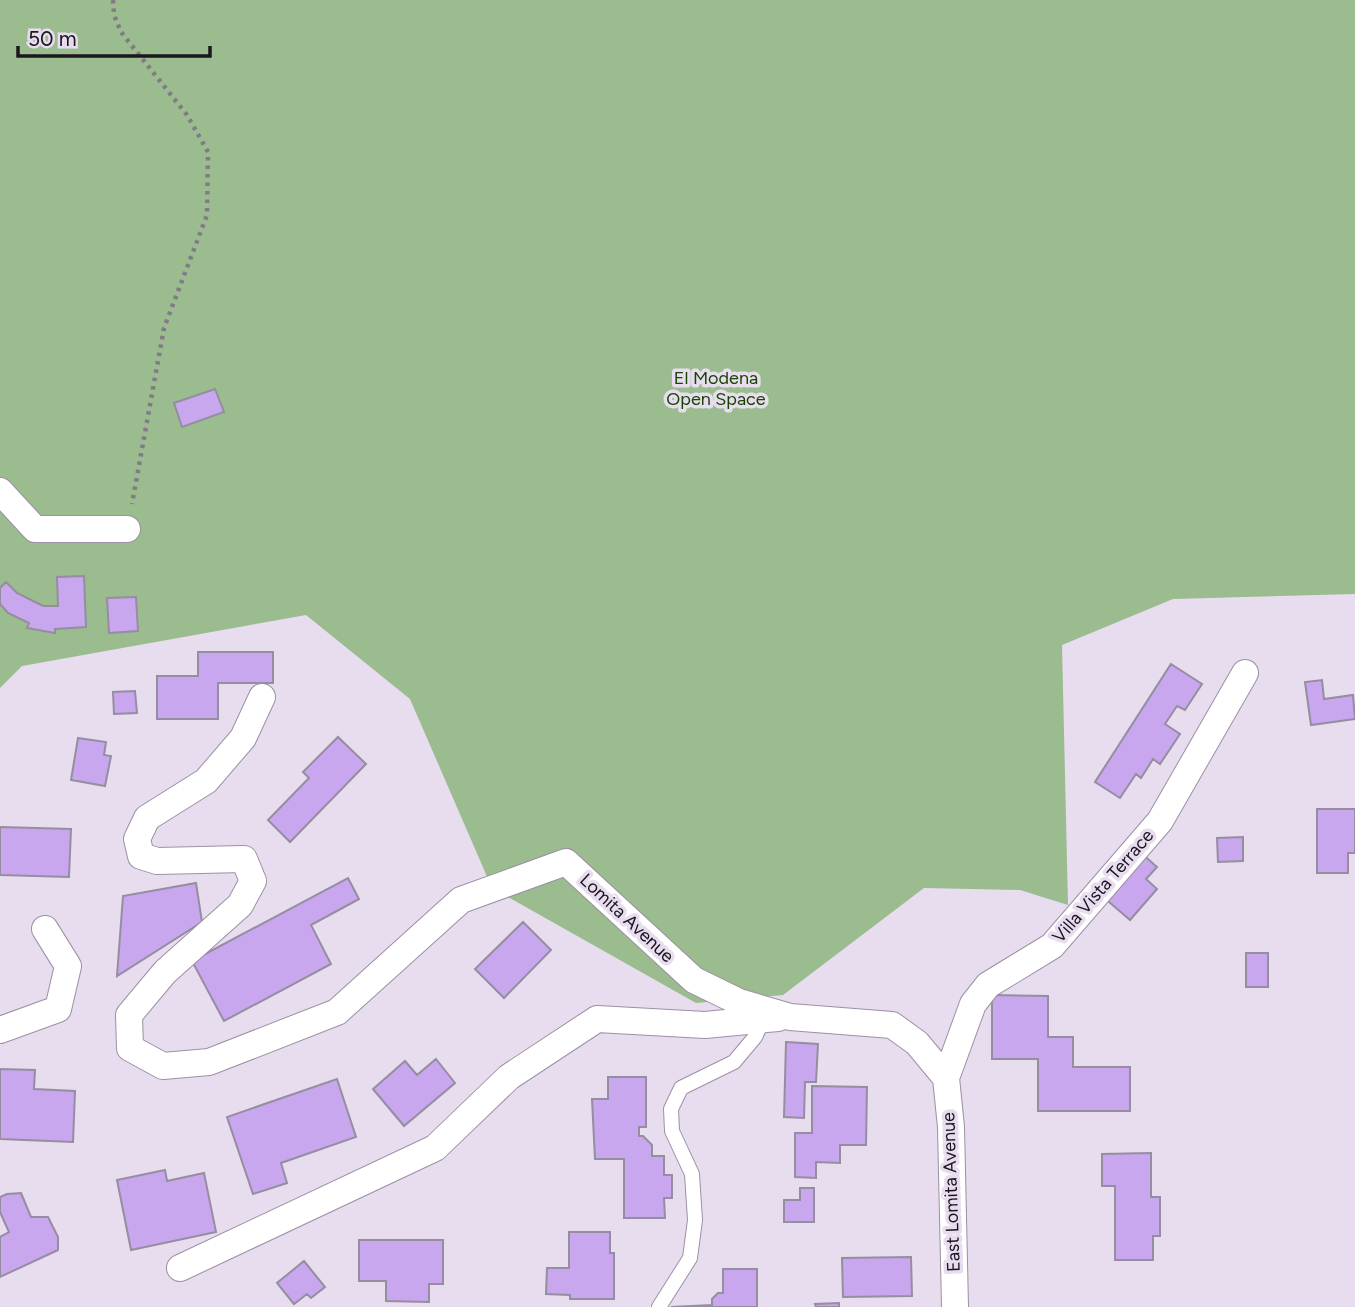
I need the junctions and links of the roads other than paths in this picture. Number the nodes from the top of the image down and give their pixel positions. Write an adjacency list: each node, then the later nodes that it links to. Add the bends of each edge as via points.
1 (0, 491): 2 (street, via 35,529)
2 (127, 529)
3 (1245, 673): 9 (street, Villa Vista Terrace, via 1160,821 1052,946 988,985 973,1004)
4 (262, 697): 6 (street, Lomita Avenue, via 243,738 206,781 147,818 137,839 141,856 157,861 244,859 253,881 240,905 165,972 129,1015 130,1048 163,1066 209,1062 337,1012 461,900 566,862 694,980 739,1002)
5 (45, 929): 8 (street, via 68,966 58,1009)
6 (790, 1017): 7 (street); 9 (street, Lomita Avenue, via 892,1025 917,1043)
7 (763, 1020): 10 (street, via 705,1025 597,1018 509,1077 435,1148); 11 (lane, via 734,1062 681,1088 671,1109 672,1131 692,1174 695,1220 690,1258)
8 (0, 1030)
9 (946, 1078): 12 (street, East Lomita Avenue)
10 (180, 1268)
11 (659, 1307)
12 (955, 1307)

